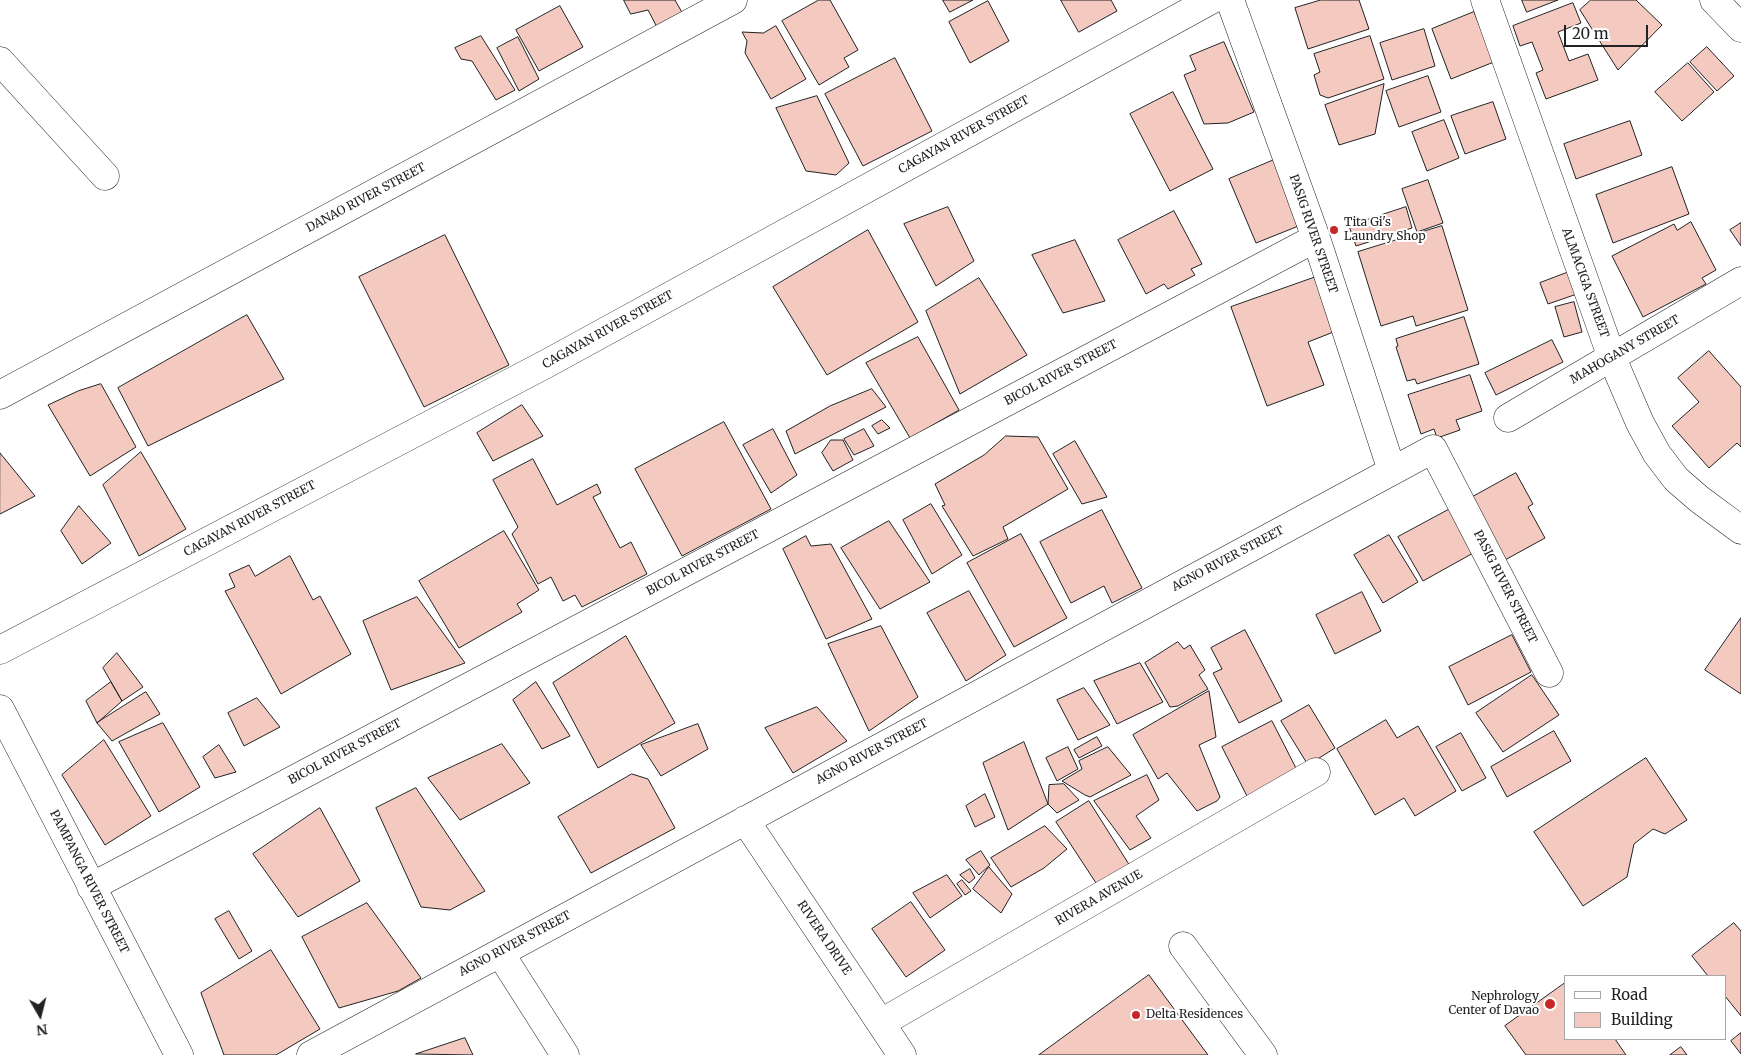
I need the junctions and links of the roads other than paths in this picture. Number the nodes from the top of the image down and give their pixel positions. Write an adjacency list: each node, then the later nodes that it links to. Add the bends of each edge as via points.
1 (733, 0): 12 (street, DANAO RIVER STREET)
2 (1212, 0): 17 (street, CAGAYAN RIVER STREET, via 546,364)
3 (1230, 0): 9 (street, PASIG RIVER STREET)
4 (1485, 0): 11 (street, ALMACIGA STREET)
5 (1714, 0): 6 (street)
6 (1741, 28)
7 (0, 60): 8 (street)
8 (105, 176)
9 (1316, 238): 15 (street, PASIG RIVER STREET); 22 (street, BICOL RIVER STREET)
10 (1741, 281): 11 (street, MAHOGANY STREET)
11 (1612, 358): 13 (street, MAHOGANY STREET); 16 (street, ALMACIGA STREET, via 1657,454 1676,479)
12 (0, 395)
13 (1508, 418)
14 (1433, 449): 15 (street, AGNO RIVER STREET); 18 (street, PASIG RIVER STREET)
15 (1392, 471): 21 (street, AGNO RIVER STREET)
16 (1741, 530)
17 (0, 650)
18 (1549, 673)
19 (0, 709): 22 (street, PAMPANGA RIVER STREET)
20 (1316, 772): 25 (street, RIVERA AVENUE)
21 (745, 820): 24 (street, AGNO RIVER STREET); 25 (street, RIVERA DRIVE)
22 (91, 887): 26 (street, PAMPANGA RIVER STREET)
23 (1183, 946): 30 (street)
24 (500, 952): 27 (street, AGNO RIVER STREET); 28 (street)
25 (881, 1023): 29 (street, RIVERA DRIVE)
26 (179, 1055)
27 (311, 1055)
28 (565, 1055)
29 (902, 1055)
30 (1263, 1055)

